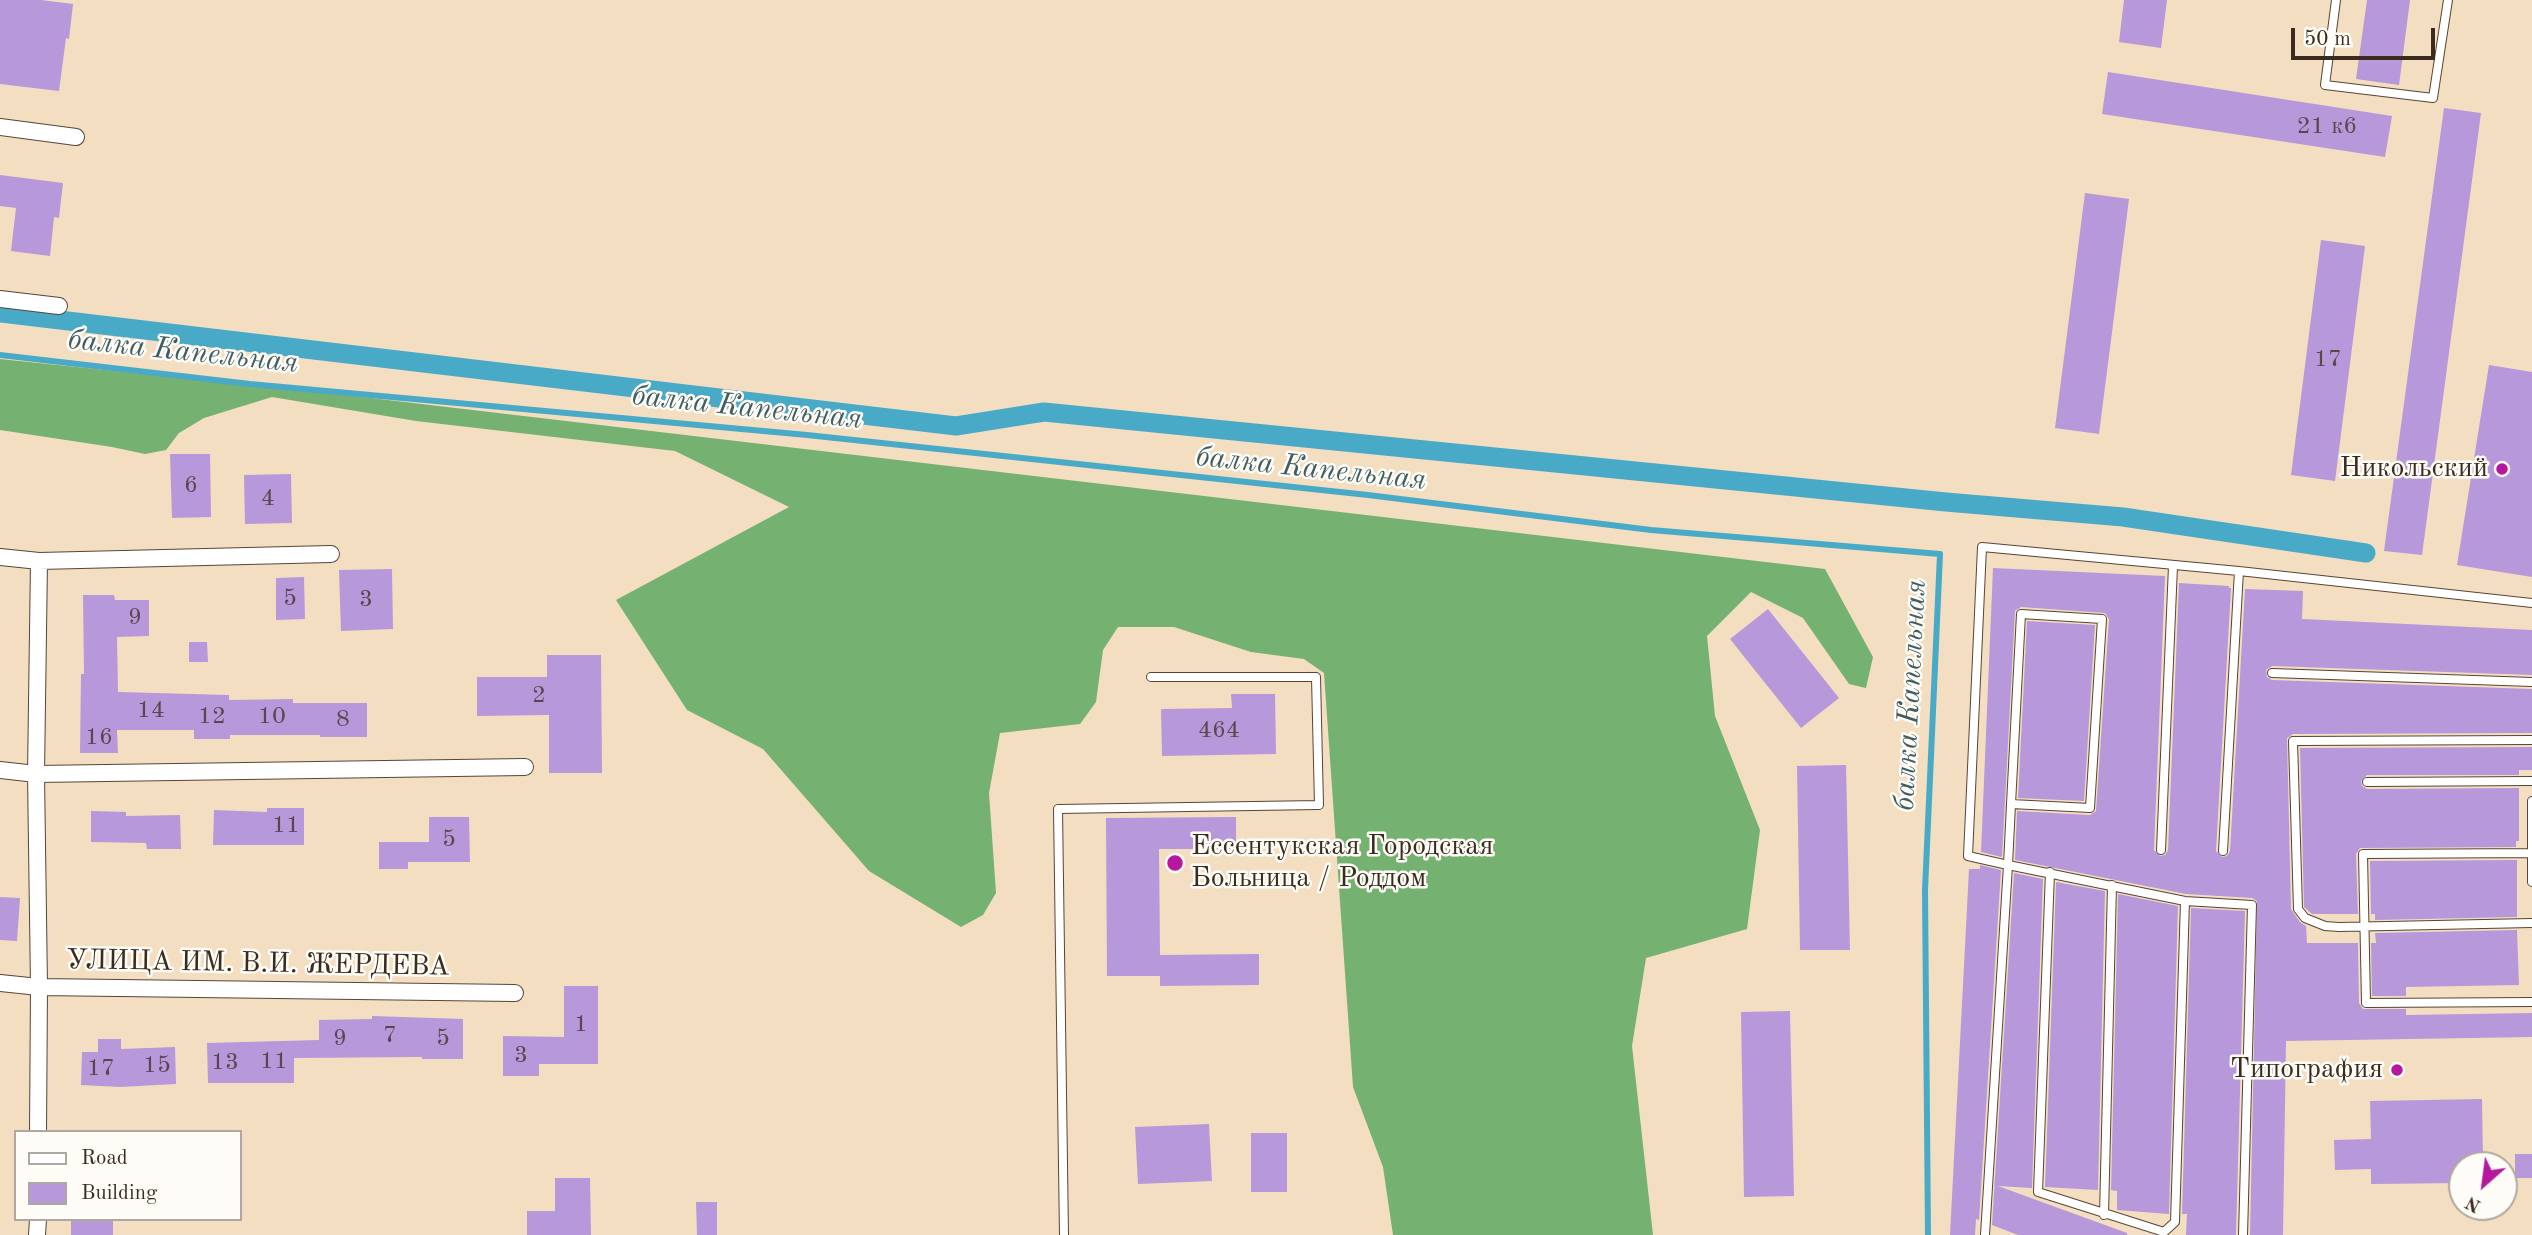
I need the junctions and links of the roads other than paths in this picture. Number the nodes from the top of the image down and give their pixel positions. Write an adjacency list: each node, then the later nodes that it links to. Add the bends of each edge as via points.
1 (2336, 0): 2 (lane, via 2325,85 2433,98)
2 (2448, 0)
3 (0, 127): 4 (street)
4 (76, 137)
5 (0, 299): 6 (street)
6 (60, 306)
7 (331, 554): 9 (street)
8 (0, 557): 9 (street)
9 (39, 561): 19 (street)
10 (2173, 566): 11 (lane); 24 (lane); 27 (lane, via 1983,547 1968,856)
11 (2239, 571): 12 (lane); 25 (lane)
12 (2532, 603)
13 (2272, 673): 15 (lane)
14 (1151, 677): 40 (lane, via 1316,677 1319,805 1058,809)
15 (2532, 682)
16 (2532, 740): 33 (lane, via 2293,741 2298,909 2305,918 2325,926)
17 (525, 767): 19 (street)
18 (0, 770): 19 (street)
19 (36, 774): 35 (street)
20 (2532, 781): 21 (lane)
21 (2367, 782)
22 (2532, 801): 26 (lane)
23 (2011, 804): 23 (lane, via 2021,614 2102,619 2090,808); 27 (lane)
24 (2161, 850)
25 (2223, 851)
26 (2532, 853): 29 (lane); 33 (lane, via 2363,854)
27 (2008, 865): 28 (lane); 41 (lane)
28 (2050, 872): 30 (lane); 39 (lane, via 2038,1192)
29 (2532, 882)
30 (2112, 885): 31 (lane); 39 (lane)
31 (2185, 901): 39 (lane, via 2175,1222 2164,1232); 42 (lane, via 2252,905)
32 (2532, 923): 33 (lane)
33 (2364, 926): 37 (lane, via 2366,1003)
34 (0, 983): 35 (street, УЛИЦА ИМ. В.И. ЖЕРДЕВА)
35 (39, 987): 36 (street, УЛИЦА ИМ. В.И. ЖЕРДЕВА); 38 (street)
36 (515, 993)
37 (2532, 1002)
38 (38, 1130)
39 (2104, 1215)
40 (1065, 1235)
41 (1985, 1235)
42 (2243, 1235)

